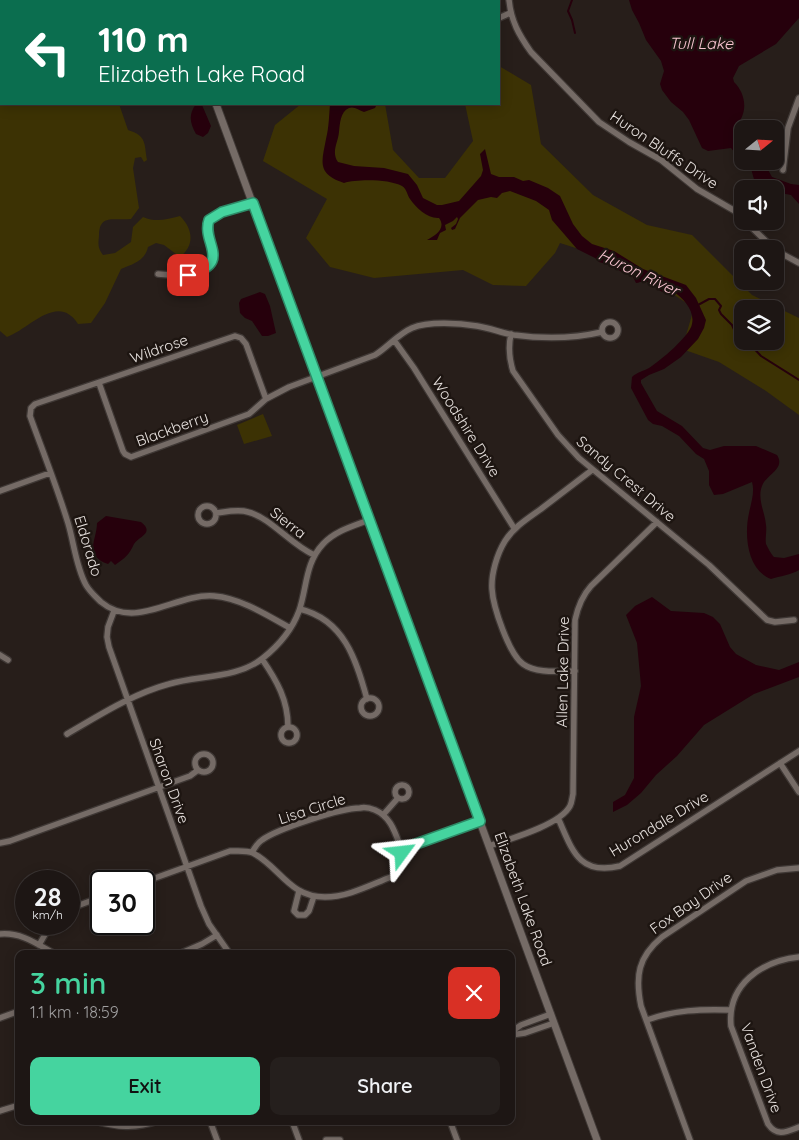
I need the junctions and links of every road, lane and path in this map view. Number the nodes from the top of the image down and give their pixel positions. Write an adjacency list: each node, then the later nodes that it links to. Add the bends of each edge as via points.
1 (509, 0): 2 (street, Huron Bluffs Drive)
2 (510, 13): 3 (street); 8 (street, Huron Bluffs Drive, via 531,52 599,122)
3 (500, 18)
4 (799, 98): 6 (street, via 788,128)
5 (216, 105): 7 (street, Elizabeth Lake Road)
6 (784, 162)
7 (253, 203): 13 (street, via 222,212 209,220 207,225 213,257 209,265 188,275); 17 (street, Elizabeth Lake Road)
8 (734, 210)
9 (754, 230): 10 (street, Huron Bluffs Drive)
10 (765, 240)
11 (784, 255): 12 (street, Huron Bluffs Drive)
12 (799, 263)
13 (158, 274)
14 (602, 332): 15 (street, via 558,339)
15 (511, 334): 16 (street, via 477,326 425,324); 21 (street, Sandy Crest Drive, via 509,345 513,371 558,435)
16 (394, 340): 17 (street, via 375,355); 27 (street, Woodshire Drive)
17 (316, 377): 19 (street); 25 (street, Elizabeth Lake Road)
18 (99, 383): 19 (street, Wildrose, via 243,336); 19 (street, Blackberry, via 123,451 131,457 249,414); 20 (street, Wildrose, via 28,407)
19 (266, 399)
20 (30, 416): 22 (street, Eldorado)
21 (592, 470): 26 (street, Sandy Crest Drive); 27 (street)
22 (50, 473): 23 (street); 30 (street, Eldorado, via 86,584)
23 (0, 491)
24 (216, 513): 28 (street, Sierra, via 246,511 258,515 297,546)
25 (369, 520): 28 (street, via 336,534); 49 (street, Elizabeth Lake Road)
26 (657, 522): 31 (street, Sandy Crest Drive, via 767,620); 36 (street, Allen Lake Drive, via 583,595 575,620)
27 (514, 528): 36 (street, via 499,552 492,588 507,643 523,664 532,669)
28 (314, 555): 29 (street)
29 (300, 608): 32 (street); 37 (street, via 319,615 340,633 355,663)
30 (114, 611): 32 (street, via 138,614 192,597 215,596 240,603); 38 (street, Sharon Drive, via 107,637)
31 (794, 620)
32 (290, 628): 34 (street)
33 (0, 656): 35 (street)
34 (262, 659): 38 (street, via 231,673 169,684); 39 (street, via 283,695)
35 (8, 660)
36 (575, 671): 48 (street, Allen Lake Drive, via 573,794 571,805)
37 (367, 699)
38 (126, 700): 40 (street); 44 (street, Sharon Drive)
39 (288, 727)
40 (67, 734)
41 (799, 751): 42 (street, Hurondale Drive)
42 (780, 763): 45 (street); 48 (street, Hurondale Drive, via 620,866 600,867 581,860 571,848)
43 (198, 770): 44 (street)
44 (158, 788): 50 (street); 54 (street, Sharon Drive)
45 (799, 792)
46 (398, 798): 47 (street)
47 (383, 815): 52 (street, via 396,833); 53 (street, Lisa Circle, via 366,808 343,810 267,837)
48 (558, 818): 51 (street)
49 (480, 821): 51 (street, Elizabeth Lake Road); 52 (street)
50 (0, 843)
51 (490, 846): 69 (street, Elizabeth Lake Road)
52 (402, 849): 58 (street, via 402,862 392,877 340,896)
53 (252, 852): 54 (street, via 230,851); 57 (street)
54 (187, 866): 56 (street); 61 (street, Sharon Drive, via 204,914)
55 (799, 868): 71 (street, Fox Bay Drive, via 776,870 746,881 643,951 638,986)
56 (155, 878)
57 (299, 891): 58 (street); 58 (street, via 294,911 298,915 309,911)
58 (314, 896)
59 (0, 934): 62 (street, via 12,933)
60 (45, 935): 62 (street)
61 (217, 935): 64 (street); 65 (street, Sharon Drive)
62 (39, 945): 63 (street)
63 (48, 950)
64 (188, 950)
65 (227, 950)
66 (799, 957): 67 (street, Vanden Drive, via 782,959 756,973 738,989)
67 (730, 1010): 71 (street, via 672,1012); 82 (street, Vanden Drive, via 731,1026 766,1120 773,1130 780,1132)
68 (15, 1012): 70 (street)
69 (551, 1014): 72 (street, Elizabeth Lake Road); 73 (street)
70 (0, 1018)
71 (647, 1020): 89 (street, Fox Bay Drive)
72 (554, 1023): 74 (street); 88 (street, Elizabeth Lake Road)
73 (515, 1030)
74 (515, 1033)
75 (15, 1106): 76 (street)
76 (0, 1111)
77 (107, 1125): 78 (street, via 133,1128)
78 (144, 1125)
79 (212, 1125): 83 (street)
80 (293, 1125): 84 (street)
81 (451, 1125): 87 (street)
82 (799, 1127)
83 (218, 1140)
84 (299, 1140)
85 (326, 1140): 86 (street)
86 (340, 1140)
87 (457, 1140)
88 (597, 1140)
89 (690, 1140)

